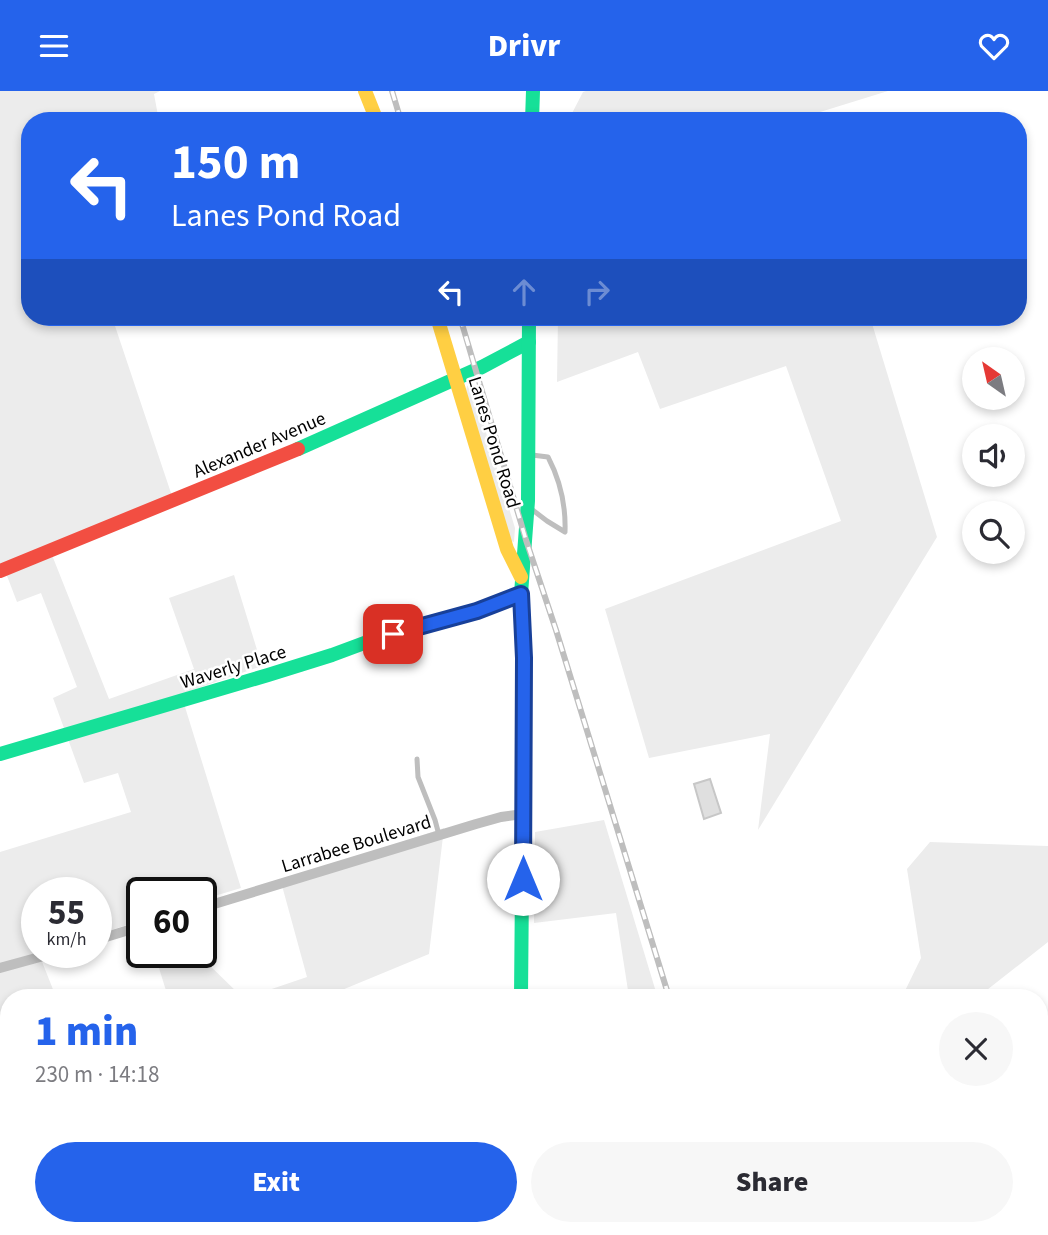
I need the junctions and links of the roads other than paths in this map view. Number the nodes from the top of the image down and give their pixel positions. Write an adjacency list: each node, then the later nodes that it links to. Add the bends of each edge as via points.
1 (365, 91): 3 (street)
2 (533, 91): 4 (street)
3 (373, 112)
4 (532, 112)
5 (440, 326): 8 (street, Lanes Pond Road)
6 (529, 326): 7 (street)
7 (529, 342): 8 (street, Alexander Avenue); 9 (street)
8 (456, 379): 11 (street, Alexander Avenue, via 274,460); 12 (street, Lanes Pond Road, via 507,549)
9 (529, 454): 10 (street); 10 (lane, via 548,457 555,471 564,500 565,532)
10 (527, 505): 12 (street)
11 (0, 571)
12 (521, 577): 13 (street)
13 (521, 594): 14 (street, Waverly Place, via 196,698); 16 (street)
14 (0, 754)
15 (417, 759): 17 (lane, via 418,777)
16 (523, 814): 17 (street, Larrabee Boulevard); 21 (street)
17 (439, 835): 18 (street, Larrabee Boulevard)
18 (217, 903)
19 (21, 962): 20 (street)
20 (0, 968)
21 (522, 989)

